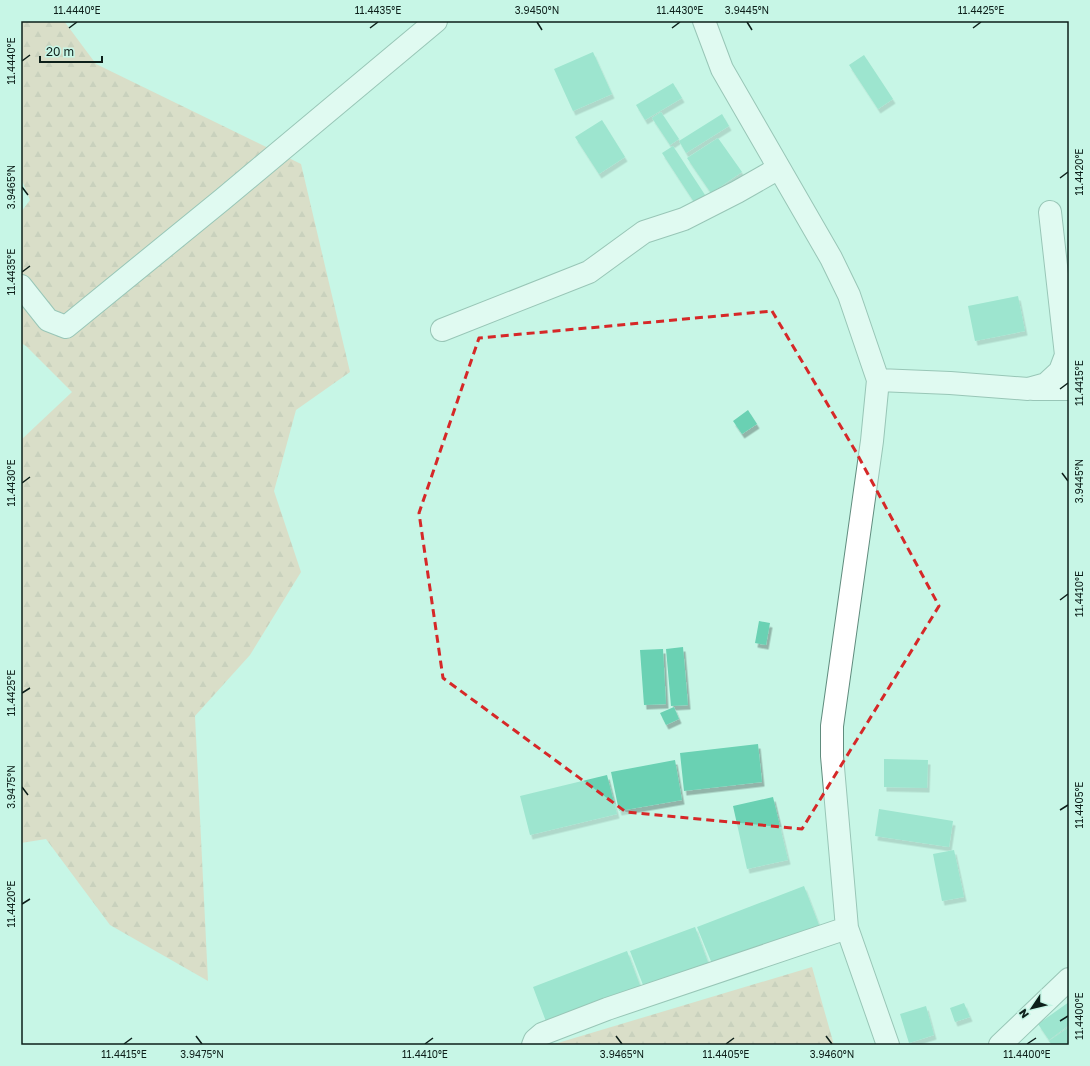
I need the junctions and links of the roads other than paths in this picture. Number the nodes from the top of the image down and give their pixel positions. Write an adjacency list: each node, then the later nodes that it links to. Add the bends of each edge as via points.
1 (436, 21): 5 (street, via 66,326 48,320)
2 (704, 21): 3 (street, via 722,69)
3 (779, 168): 6 (street, via 684,219 644,232 589,272); 7 (street, via 831,258 849,295)
4 (1050, 212): 9 (street, via 1066,355 1060,371 1046,384)
5 (21, 286)
6 (442, 330)
7 (878, 380): 9 (street); 10 (street, via 872,441 832,726 832,756)
8 (1069, 389): 9 (street)
9 (1028, 390)
10 (847, 928): 12 (street, via 607,1009 542,1034); 13 (street)
11 (1069, 979): 14 (street)
12 (533, 1045)
13 (888, 1045)
14 (1000, 1045)

